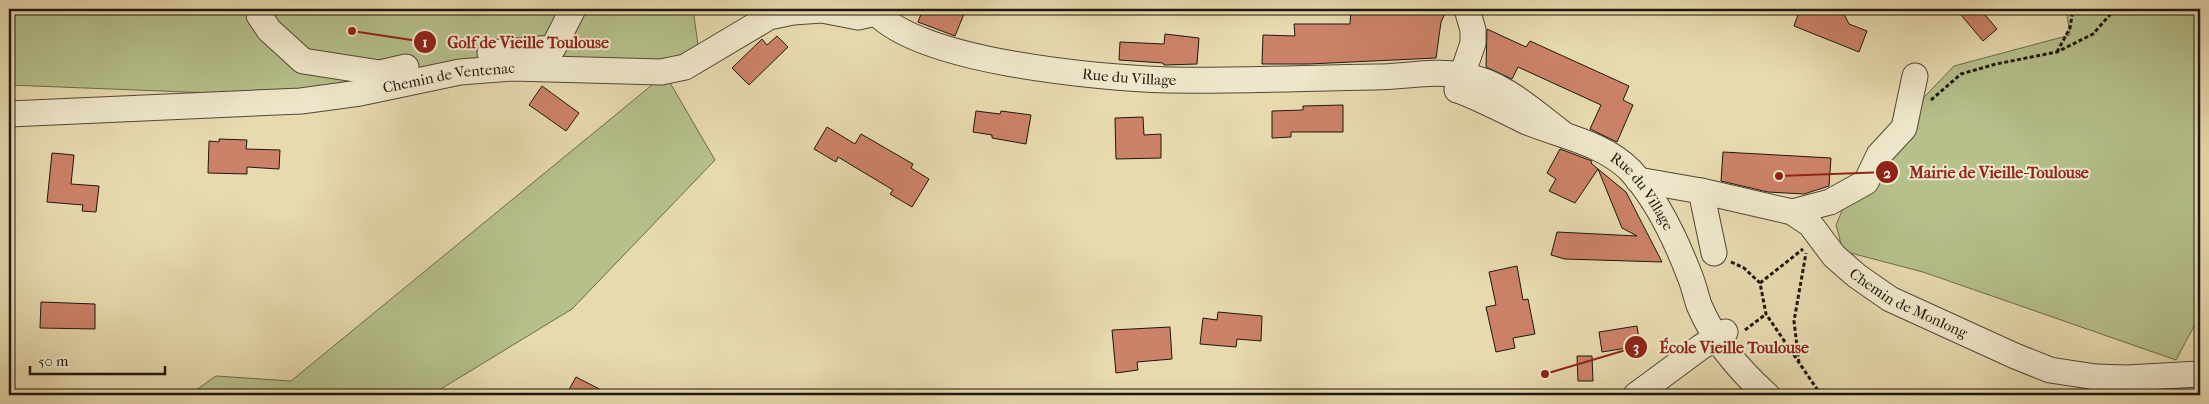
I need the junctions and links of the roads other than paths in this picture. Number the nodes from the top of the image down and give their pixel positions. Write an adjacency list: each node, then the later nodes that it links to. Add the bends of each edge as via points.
1 (259, 9): 2 (street, via 259,15 269,30 304,61 380,73 480,54 553,48)
2 (572, 9)
3 (1468, 9): 6 (street, via 1473,43)
4 (874, 11): 6 (street, Rue du Village, via 896,28 939,47 1026,66 1168,80 1432,74); 7 (street, Chemin de Ventenac, via 858,17 822,10 769,18 685,67 661,72 512,68 460,72 360,93 301,101)
5 (1915, 76): 10 (street, via 1904,128 1879,155 1866,182 1830,202)
6 (1459, 82): 8 (street, Rue du Village, via 1499,87 1562,133 1618,160)
7 (9, 114)
8 (1638, 180): 9 (street, Chemin de Monlong); 12 (street, Rue du Village, via 1665,223 1699,304)
9 (1701, 191): 10 (street, Chemin de Monlong); 11 (street)
10 (1792, 212): 13 (street, Chemin de Monlong, via 1810,224 1834,256 1890,299 2050,370 2096,377)
11 (1724, 258)
12 (1729, 333): 14 (street, via 1701,347); 15 (street, Rue du Village, via 1732,362)
13 (2200, 374)
14 (1636, 395)
15 (1768, 395)

